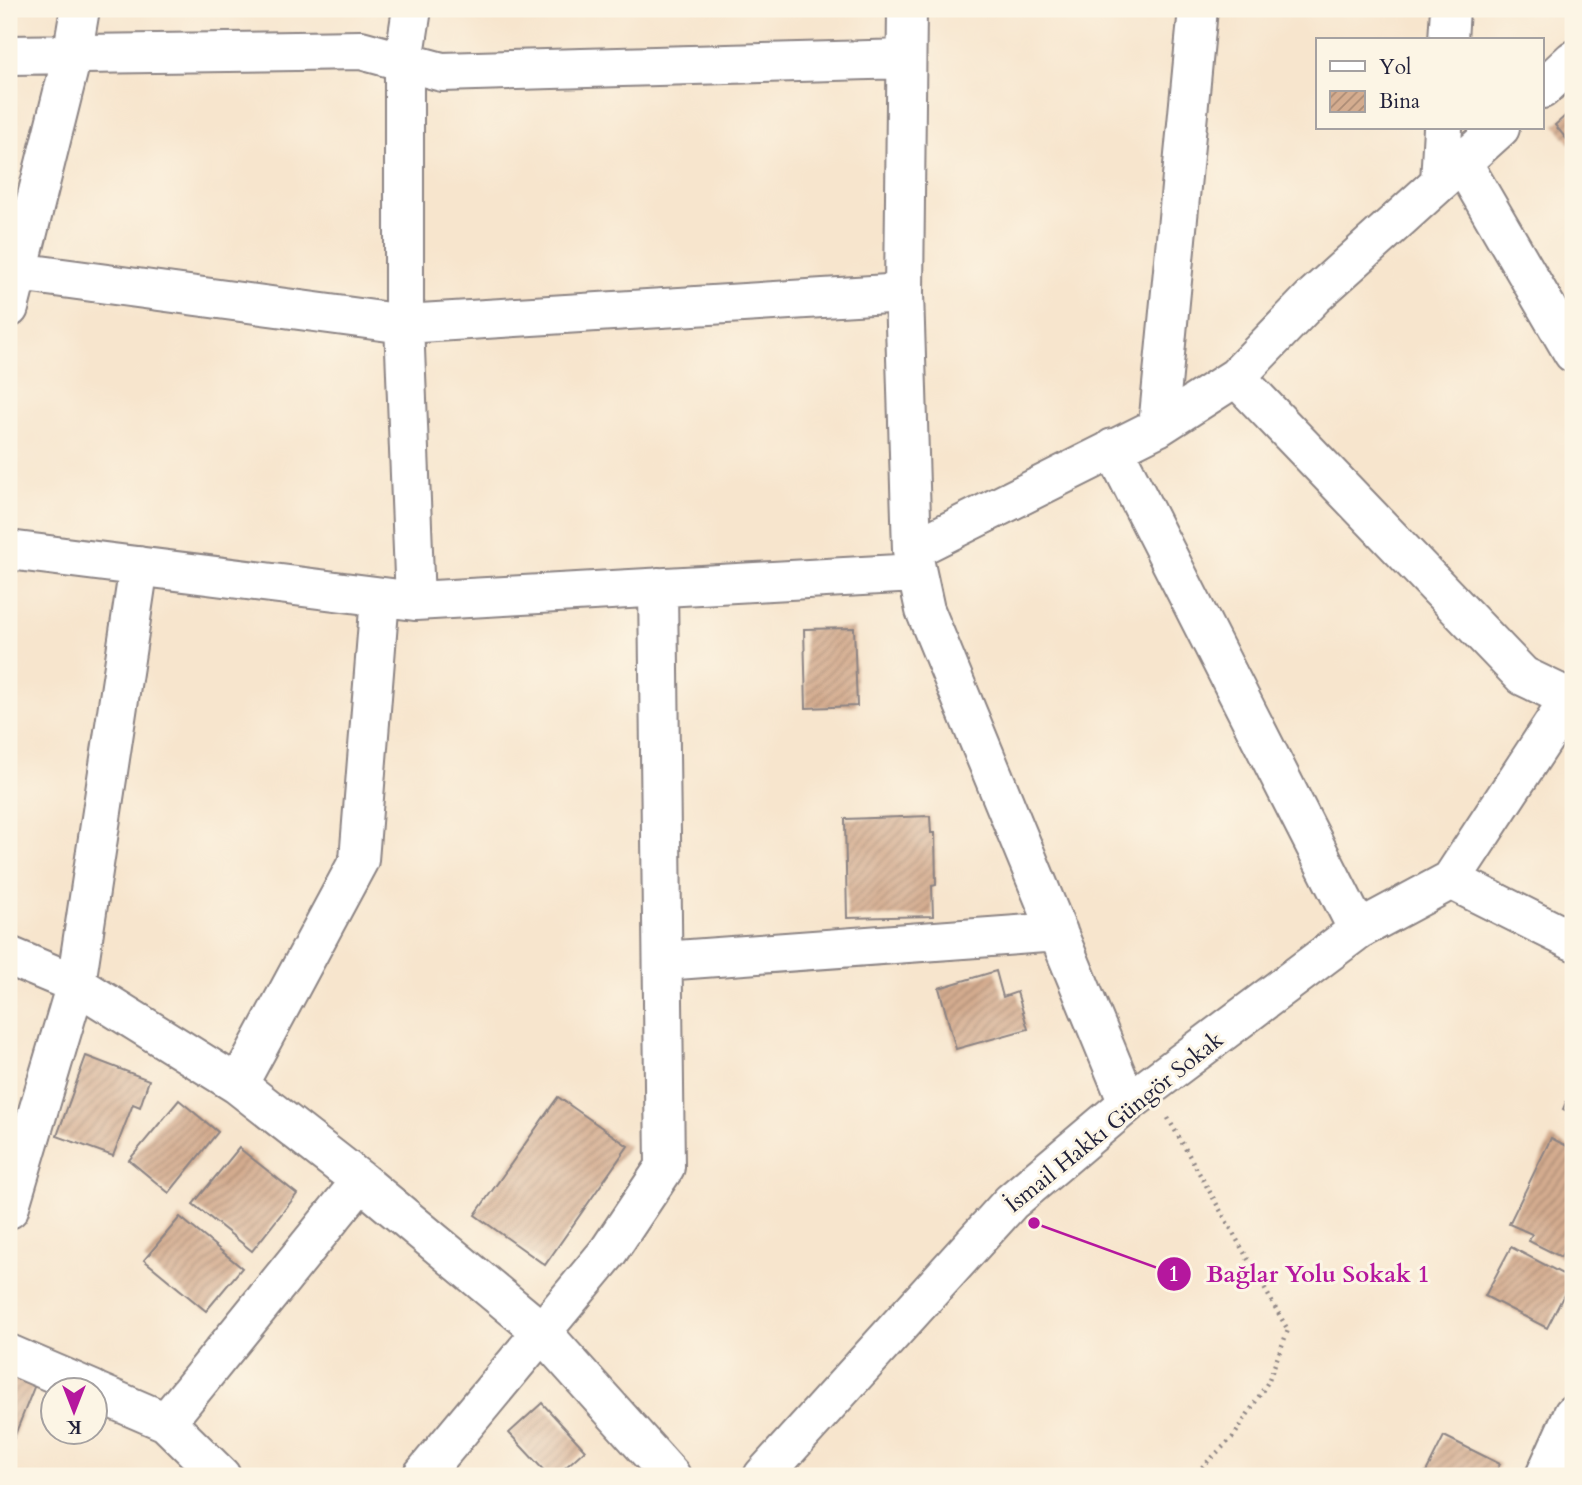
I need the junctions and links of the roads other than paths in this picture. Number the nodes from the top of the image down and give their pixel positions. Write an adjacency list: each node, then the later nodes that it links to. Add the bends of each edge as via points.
1 (80, 9): 8 (street)
2 (412, 9): 11 (street)
3 (907, 9): 9 (street)
4 (1198, 9): 22 (street)
5 (1450, 9): 6 (street)
6 (1448, 38)
7 (9, 55): 8 (street)
8 (72, 56): 11 (street, via 360,50); 16 (street)
9 (905, 59): 11 (street, via 442,72); 17 (street)
10 (1573, 60): 12 (street)
11 (404, 61): 19 (street)
12 (1544, 87)
13 (1443, 130): 15 (street)
14 (1498, 130): 15 (street)
15 (1451, 172): 20 (street); 21 (street, via 1314,296)
16 (18, 272): 18 (street); 19 (street)
17 (904, 293): 19 (street); 25 (street)
18 (9, 308)
19 (404, 324): 28 (street)
20 (1573, 353)
21 (1236, 377): 22 (street); 29 (street, via 1523,676)
22 (1158, 427): 23 (street)
23 (1112, 448): 25 (street); 31 (street)
24 (9, 550): 26 (street)
25 (914, 562): 27 (street); 32 (street, via 925,610)
26 (139, 566): 28 (street); 36 (street)
27 (658, 587): 28 (street); 35 (street)
28 (398, 599): 37 (street, via 359,860)
29 (1573, 698): 30 (street)
30 (1451, 880): 31 (street, İsmail Hakkı Güngör Sokak); 33 (street)
31 (1358, 930): 38 (street, İsmail Hakkı Güngör Sokak)
32 (1058, 932): 35 (street); 38 (street)
33 (1573, 941)
34 (9, 956): 36 (street)
35 (663, 961): 41 (street, via 665,1167 608,1252)
36 (76, 984): 37 (street); 40 (street)
37 (238, 1085): 39 (street)
38 (1139, 1095): 50 (street, İsmail Hakkı Güngör Sokak, via 1012,1202)
39 (360, 1181): 41 (street); 46 (street)
40 (9, 1209)
41 (540, 1330): 48 (street); 49 (street)
42 (9, 1354): 43 (street)
43 (60, 1376)
44 (108, 1397): 46 (street)
45 (1573, 1414): 51 (street)
46 (166, 1422): 47 (street)
47 (221, 1476)
48 (422, 1476)
49 (671, 1476)
50 (763, 1476)
51 (1545, 1476)

